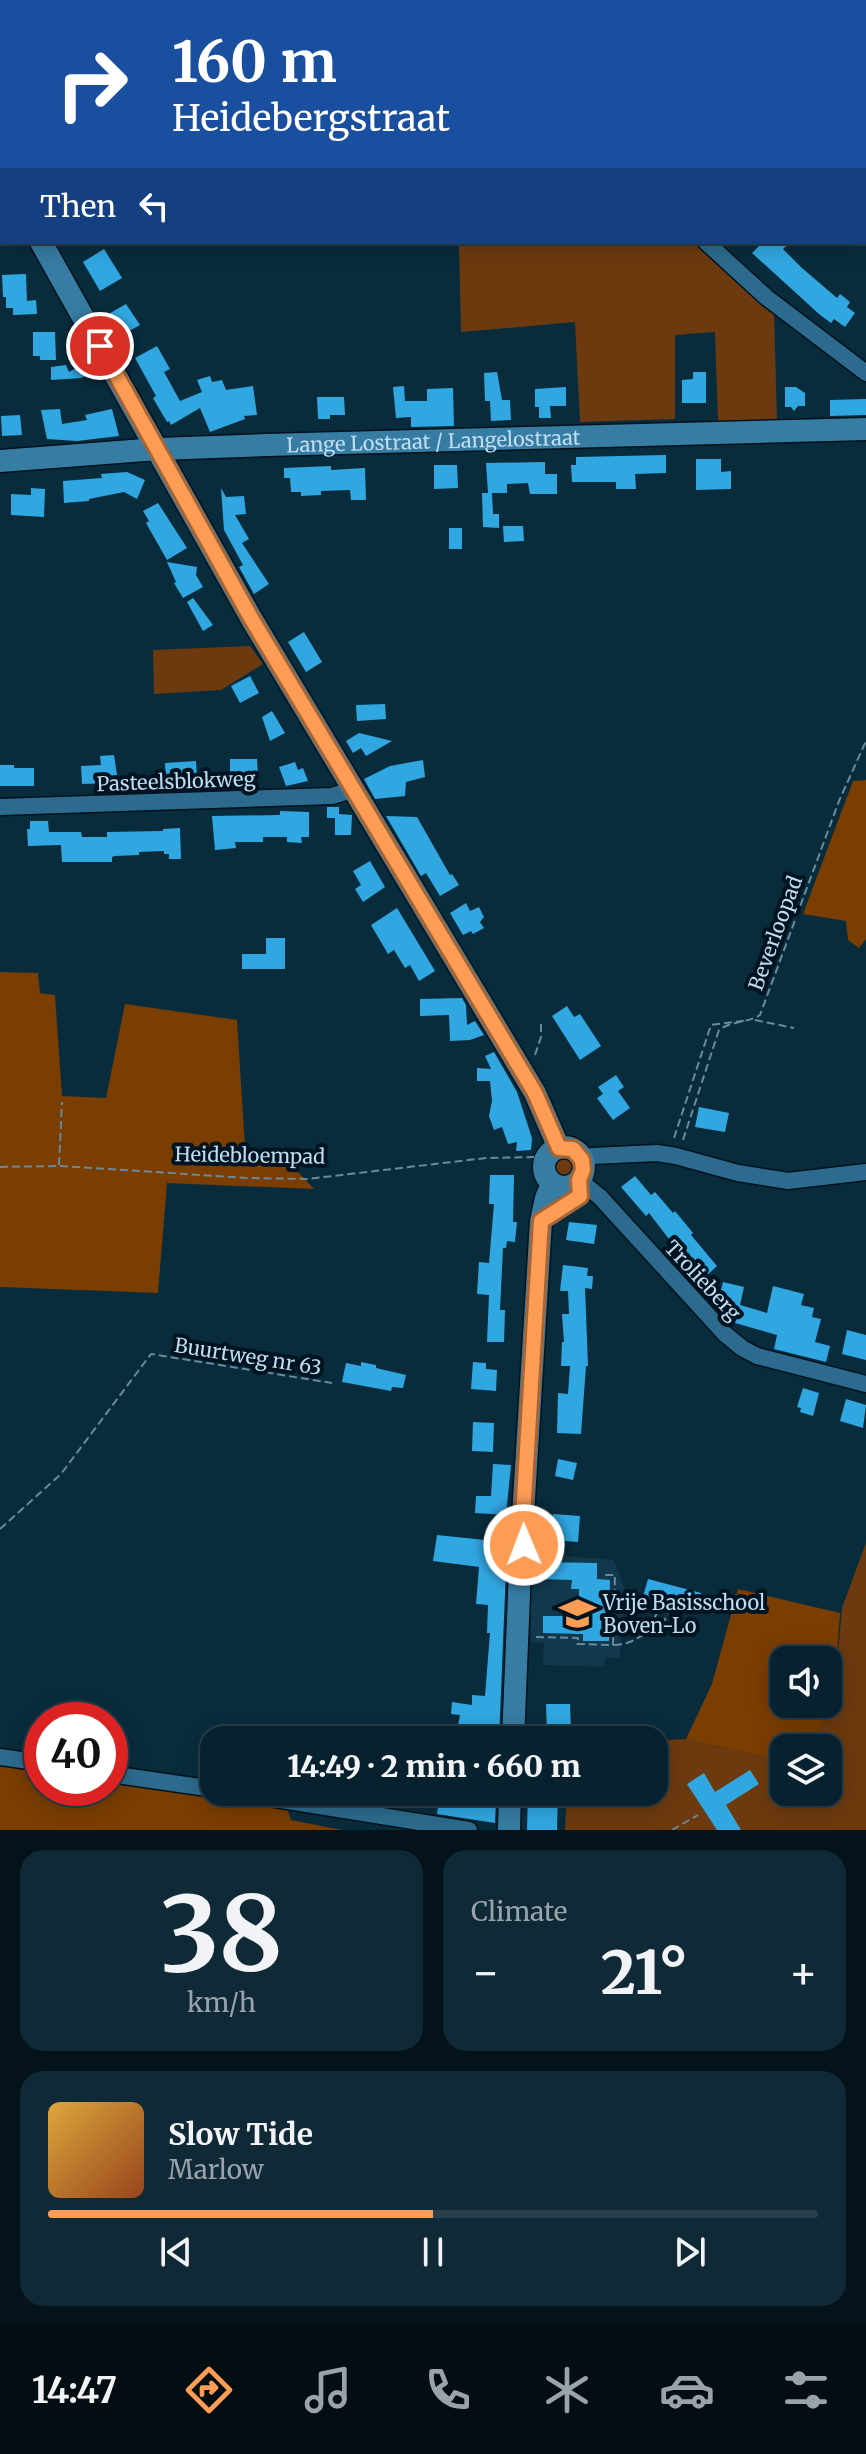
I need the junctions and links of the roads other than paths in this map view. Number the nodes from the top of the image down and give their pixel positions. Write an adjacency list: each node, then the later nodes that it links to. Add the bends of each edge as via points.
1 (42, 244): 5 (street)
2 (708, 244): 3 (street, via 766,297)
3 (866, 373)
4 (866, 429): 5 (street, Lange Lostraat / Langelostraat)
5 (158, 449): 6 (street, Lange Lostraat / Langelostraat); 7 (street)
6 (0, 461)
7 (352, 790): 8 (street, Pasteelsblokweg, via 332,796); 9 (street, via 547,1116)
8 (0, 807)
9 (553, 1152): 10 (street, via 573,1149); 12 (street, via 544,1169)
10 (581, 1170): 11 (street, via 592,1156 672,1155 788,1181); 12 (street, via 567,1187); 13 (lane, via 580,1196); 14 (street, Trolieberg, via 600,1197 742,1348)
11 (866, 1172)
12 (552, 1184): 13 (street)
13 (541, 1221): 15 (street)
14 (866, 1384)
15 (514, 1726)
16 (0, 1757): 17 (street)
17 (24, 1760)
18 (128, 1777): 19 (street)
19 (200, 1787)
20 (319, 1806): 22 (street)
21 (510, 1806): 23 (street)
22 (469, 1830)
23 (509, 1830)

